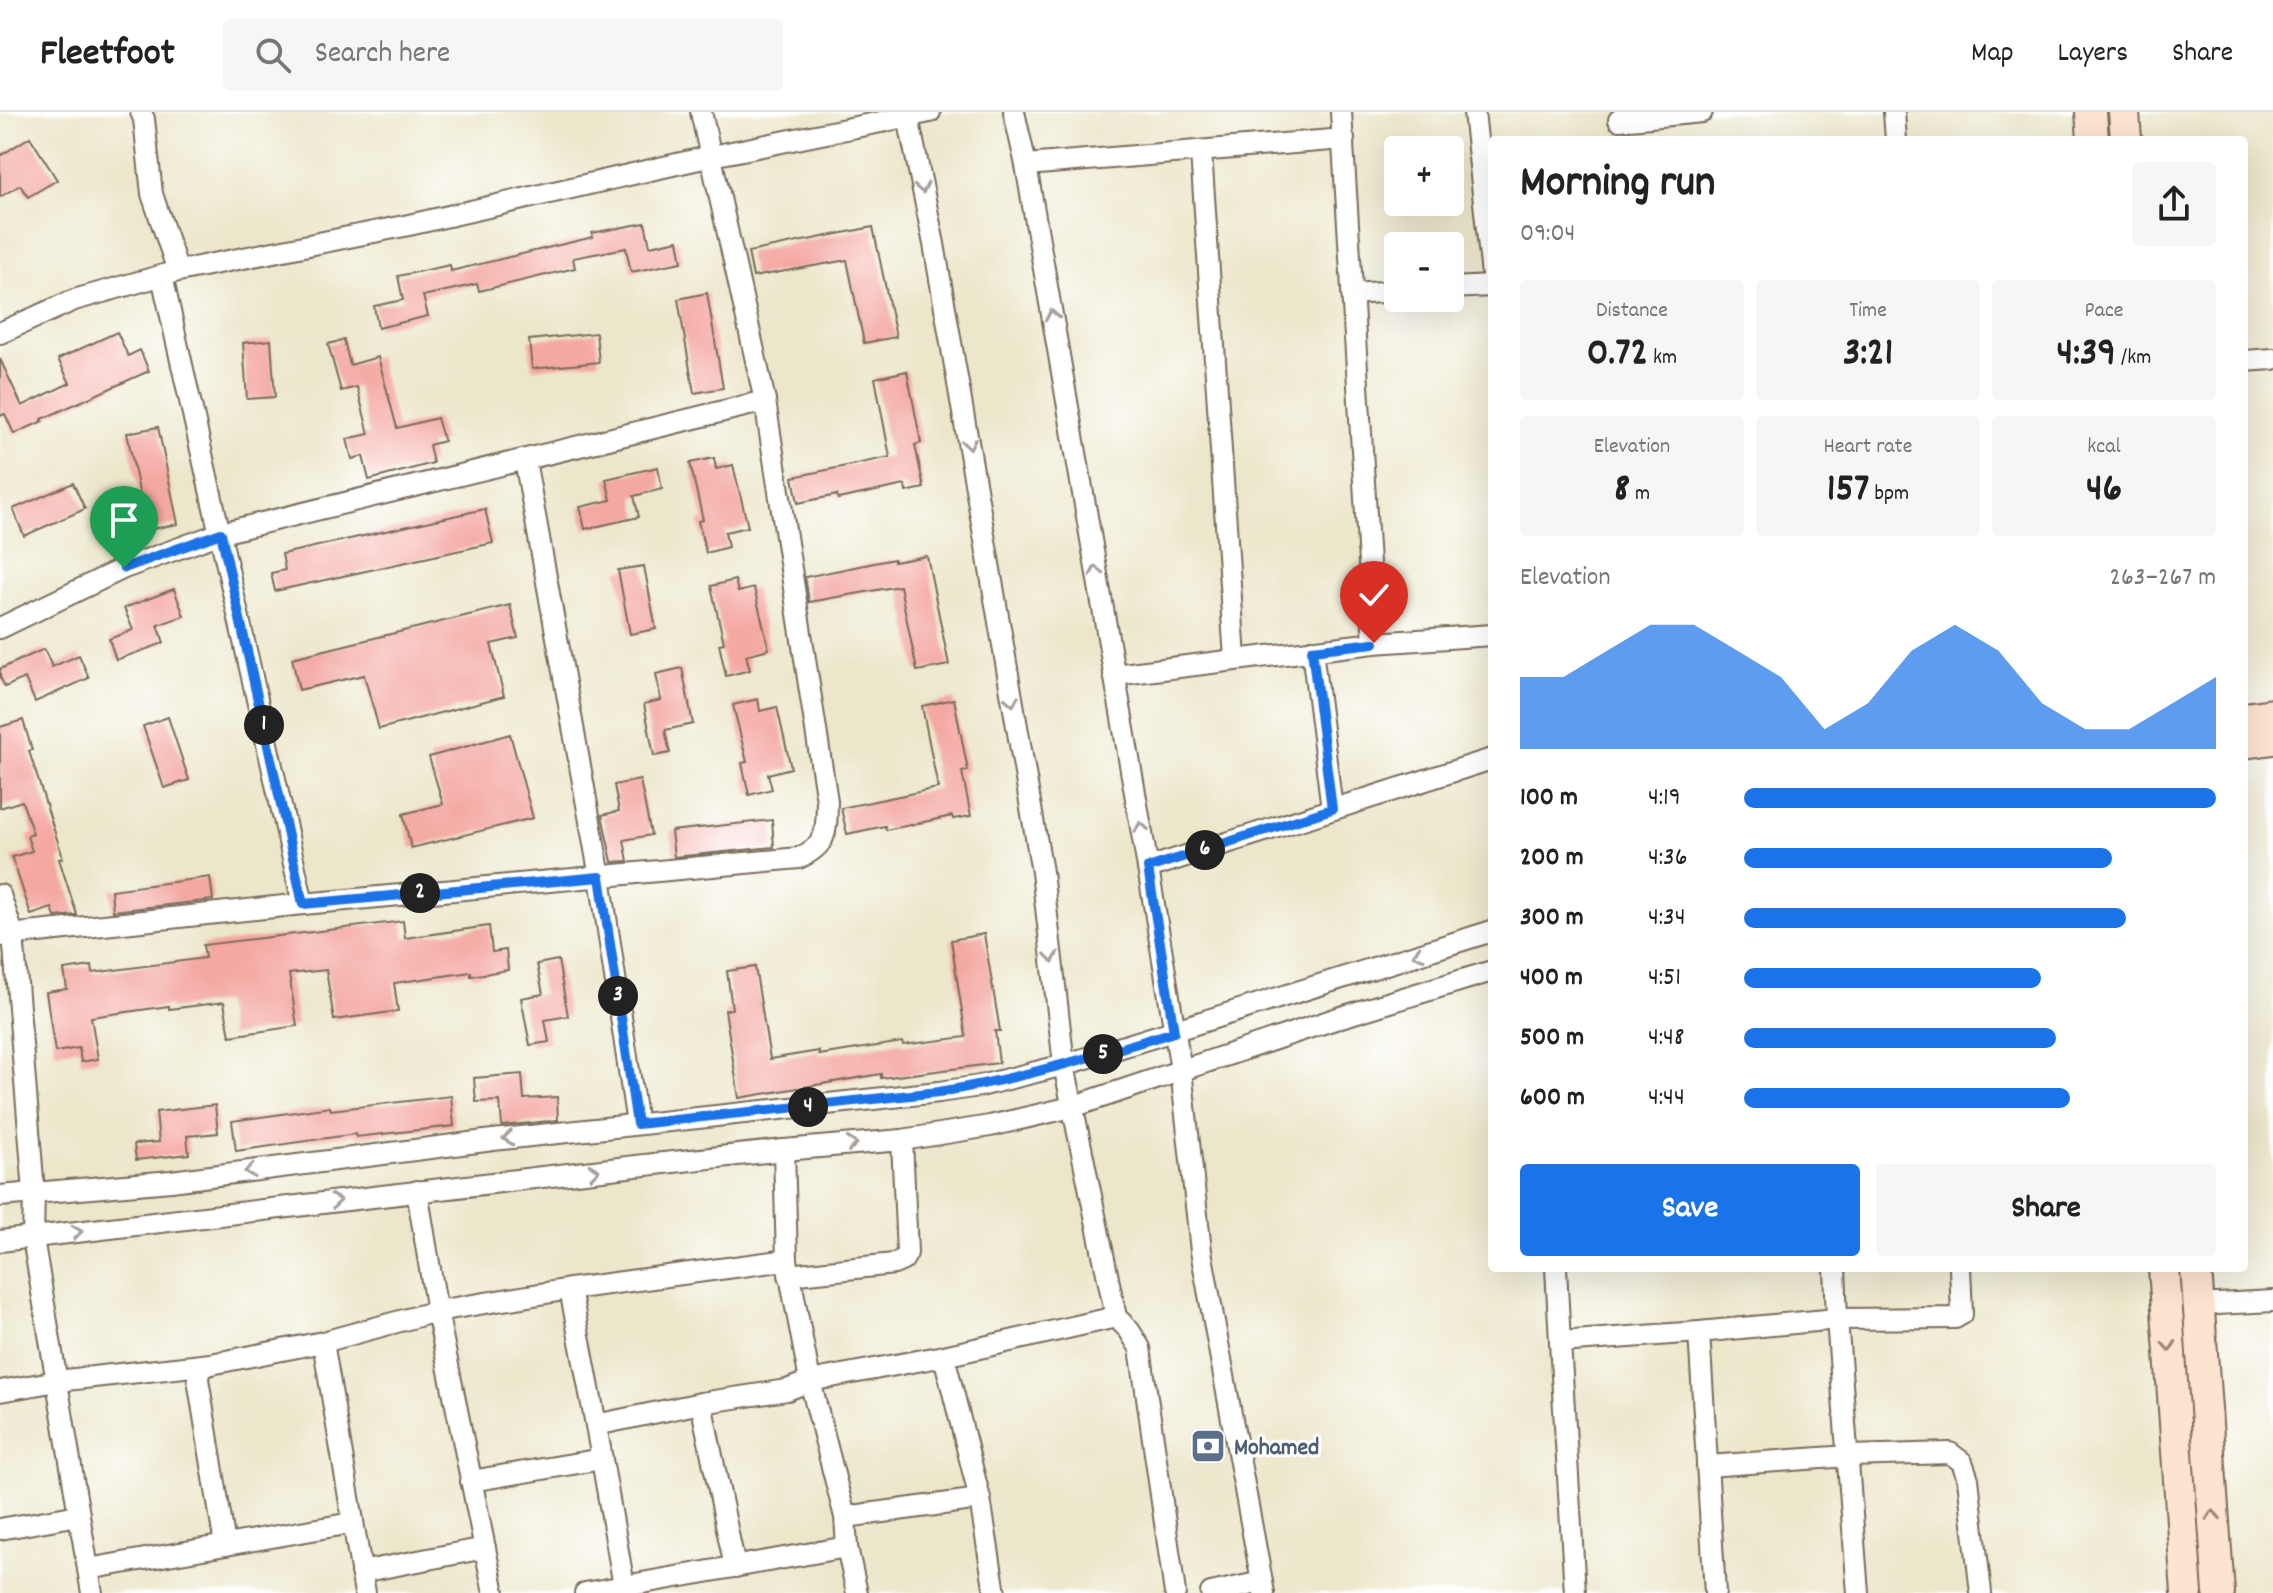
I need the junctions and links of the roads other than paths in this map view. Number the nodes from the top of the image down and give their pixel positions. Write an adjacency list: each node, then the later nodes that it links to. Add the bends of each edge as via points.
1 (141, 112): 21 (street)
2 (701, 112): 18 (street)
3 (930, 112): 11 (street)
4 (1014, 112): 19 (street)
5 (1341, 112): 16 (street)
6 (1474, 112): 20 (street)
7 (1702, 112): 12 (street)
8 (1894, 112): 13 (street)
9 (2091, 112): 14 (main road)
10 (2124, 112): 15 (main road)
11 (907, 114): 18 (street); 52 (street, one-way to 52, via 1042,872)
12 (1619, 124)
13 (1896, 136)
14 (2093, 136)
15 (2126, 136)
16 (1344, 139): 17 (street); 25 (street)
17 (1201, 152): 19 (street); 36 (street)
18 (712, 156): 21 (street); 29 (street)
19 (1026, 165): 37 (street, one-way to 19)
20 (1488, 218)
21 (170, 273): 26 (street, via 74,300); 31 (street)
22 (1488, 286): 23 (street)
23 (1464, 287)
24 (1384, 292): 25 (street)
25 (1352, 294): 34 (street)
26 (0, 333)
27 (2273, 359): 28 (street)
28 (2248, 361)
29 (765, 401): 30 (street); 45 (street, via 827,801 826,829 817,850 799,858)
30 (525, 460): 31 (street); 45 (street)
31 (221, 533): 32 (street, via 124,568); 47 (street)
32 (0, 628)
33 (1488, 635): 34 (street)
34 (1374, 643): 35 (street)
35 (1312, 650): 36 (street); 43 (street)
36 (1235, 659): 37 (street)
37 (1114, 675): 44 (street, one-way to 37)
38 (2273, 714): 39 (main road)
39 (2248, 717)
40 (2273, 739): 41 (main road)
41 (2248, 742)
42 (1488, 760): 43 (street)
43 (1332, 809): 44 (street)
44 (1148, 868): 51 (street)
45 (600, 877): 47 (street); 55 (street)
46 (0, 895): 49 (street)
47 (303, 904): 49 (street)
48 (1488, 932): 51 (street, one-way to 51)
49 (6, 935): 59 (street)
50 (1488, 972): 53 (street)
51 (1174, 1032): 52 (street); 53 (street)
52 (1064, 1065): 54 (street); 55 (street, via 939,1092)
53 (1181, 1070): 54 (street); 101 (street, via 1201,1251)
54 (1072, 1107): 56 (street); 73 (street)
55 (637, 1124): 59 (street, one-way to 59, via 171,1181)
56 (902, 1140): 57 (street, one-way to 56); 63 (street, via 907,1253 903,1260)
57 (784, 1150): 58 (street, one-way to 57); 63 (street)
58 (417, 1191): 61 (street, one-way to 58); 72 (street)
59 (34, 1192): 60 (street); 61 (street)
60 (0, 1196)
61 (33, 1238): 62 (street); 80 (street)
62 (0, 1241)
63 (788, 1268): 69 (street); 81 (street)
64 (1556, 1272): 77 (street)
65 (1835, 1272): 74 (street)
66 (1960, 1272): 74 (street, via 1962,1314 1955,1318)
67 (2164, 1272): 115 (main road, one-way to 115)
68 (2196, 1272): 71 (main road)
69 (570, 1289): 72 (street); 84 (street)
70 (2273, 1301): 71 (street)
71 (2198, 1305): 116 (main road, one-way to 71)
72 (437, 1311): 76 (street); 88 (street)
73 (1116, 1317): 78 (street); 108 (street, via 1140,1348)
74 (1837, 1319): 75 (street); 85 (street)
75 (1699, 1332): 77 (street); 87 (street)
76 (323, 1342): 79 (street); 92 (street)
77 (1560, 1342): 110 (street)
78 (944, 1356): 81 (street); 89 (street)
79 (211, 1364): 80 (street); 94 (street, via 200,1369 198,1379)
80 (57, 1381): 82 (street); 90 (street)
81 (810, 1381): 83 (street, via 787,1390); 91 (street)
82 (0, 1391)
83 (701, 1403): 84 (street); 97 (street)
84 (596, 1425): 86 (street)
85 (1849, 1456): 87 (street); 113 (street); 114 (street, via 1950,1453 1962,1462)
86 (602, 1459): 88 (street); 100 (street)
87 (1707, 1466): 111 (street)
88 (471, 1481): 96 (street)
89 (980, 1499): 91 (street); 107 (street)
90 (79, 1515): 93 (street); 98 (street)
91 (845, 1517): 95 (street)
92 (352, 1523): 94 (street); 99 (street)
93 (0, 1529)
94 (225, 1545): 98 (street)
95 (847, 1547): 97 (street); 106 (street)
96 (485, 1548): 99 (street); 104 (street)
97 (735, 1567): 100 (street)
98 (88, 1569): 102 (street)
99 (361, 1572): 103 (street)
100 (624, 1586): 105 (street)
101 (1263, 1587): 109 (street)
102 (92, 1593)
103 (365, 1593)
104 (494, 1593)
105 (585, 1593)
106 (857, 1593)
107 (995, 1593)
108 (1175, 1593)
109 (1211, 1593)
110 (1575, 1593)
111 (1715, 1593)
112 (1836, 1593): 113 (street)
113 (1858, 1593)
114 (1981, 1593)
115 (2187, 1593)
116 (2219, 1593)

